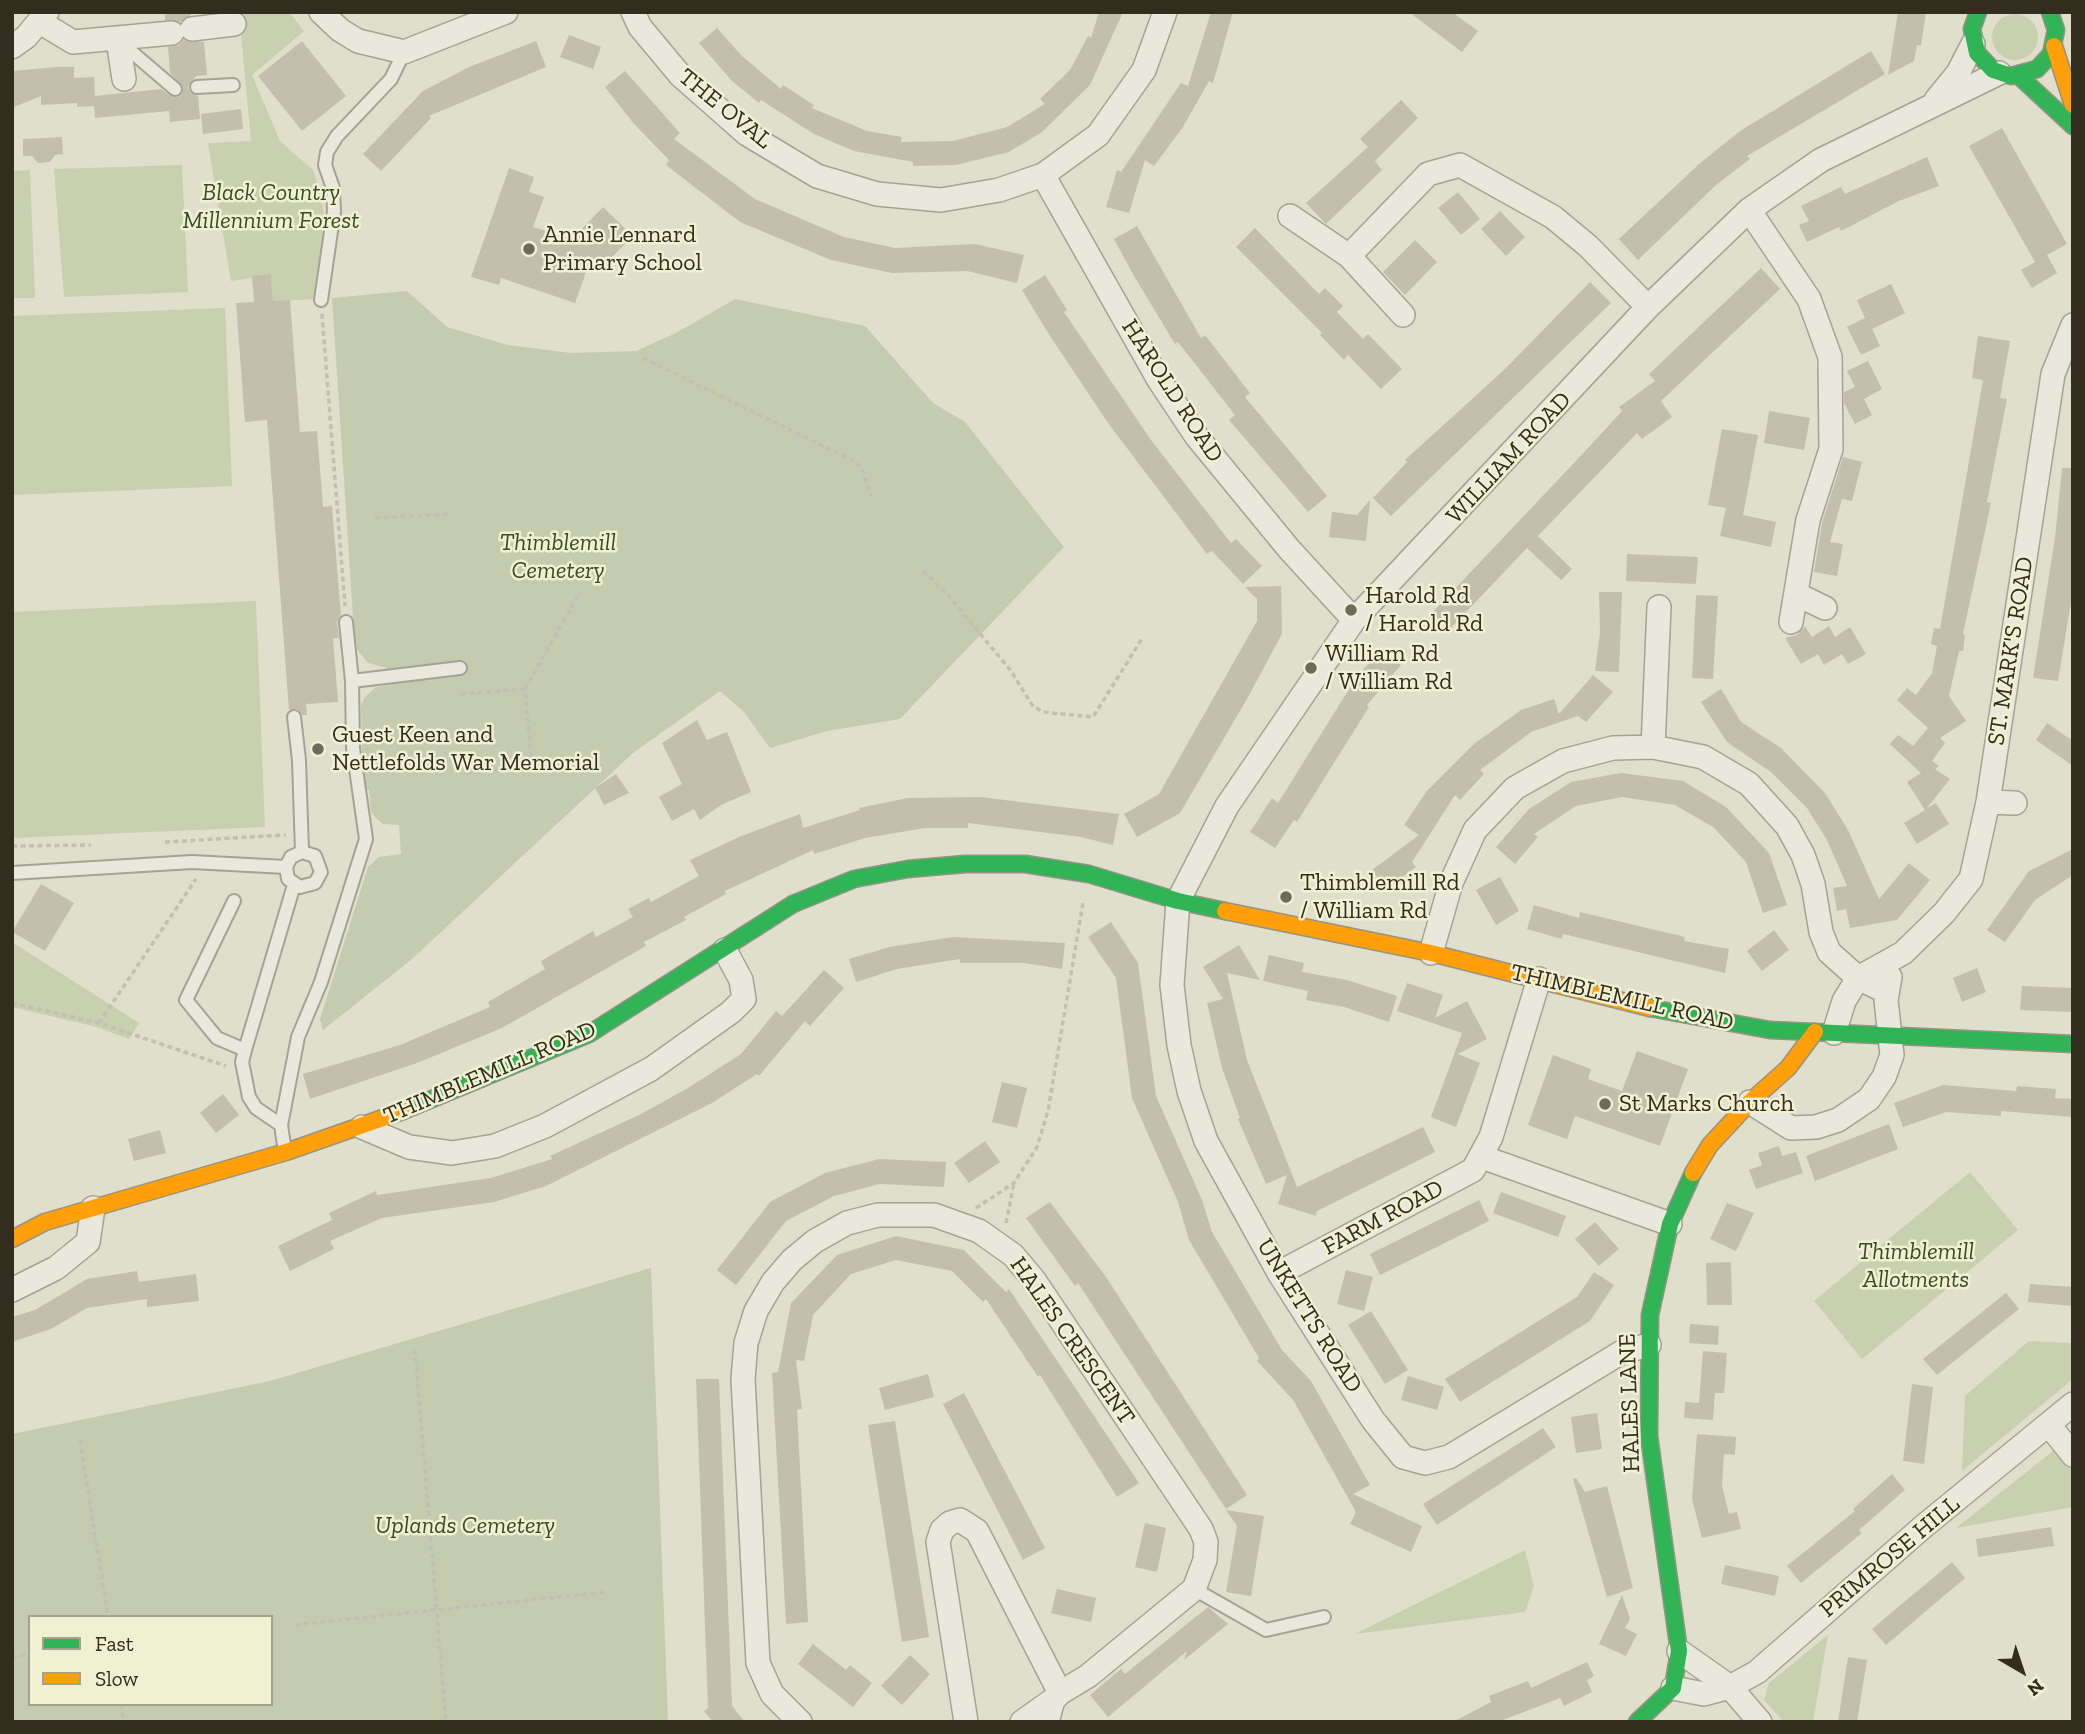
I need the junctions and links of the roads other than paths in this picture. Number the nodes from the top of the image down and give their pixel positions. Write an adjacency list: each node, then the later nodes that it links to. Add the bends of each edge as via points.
1 (321, 12): 13 (street, via 358,41)
2 (506, 12): 13 (street)
3 (633, 12): 22 (street, THE OVAL, via 680,75 747,134 817,176 877,194 941,200 999,190)
4 (1165, 12): 22 (street, THE OVAL, via 1144,69 1098,135)
5 (1975, 15): 10 (main road)
6 (2055, 15): 11 (main road)
7 (43, 17): 9 (street, via 73,42); 12 (street)
8 (234, 24): 9 (street)
9 (118, 40): 15 (street); 18 (lane)
10 (1973, 44): 14 (main road, via 1981,60); 19 (street, WILLIAM ROAD, via 1958,73)
11 (2054, 46): 14 (main road, via 2037,69); 20 (main road)
12 (12, 47)
13 (404, 52): 26 (lane, via 391,79 327,152 325,165 334,211)
14 (2009, 74): 19 (street, WILLIAM ROAD); 21 (main road)
15 (124, 79)
16 (233, 85): 17 (lane)
17 (197, 87)
18 (175, 89)
19 (1932, 105): 23 (street, WILLIAM ROAD, via 1821,160)
20 (2073, 105)
21 (2073, 125)
22 (1043, 175): 33 (street, HAROLD ROAD, via 1159,380 1198,438)
23 (1749, 210): 27 (street, WILLIAM ROAD); 30 (street, via 1809,299 1830,357 1831,449 1808,520)
24 (1290, 216): 25 (street)
25 (1349, 256): 27 (street, via 1428,174 1460,165 1553,217); 28 (street)
26 (321, 300)
27 (1648, 307): 33 (street, WILLIAM ROAD)
28 (1404, 315)
29 (2073, 325): 40 (street, ST. MARK'S ROAD, via 2053,374)
30 (1796, 594): 32 (street); 35 (street)
31 (1659, 607): 39 (street)
32 (1825, 608)
33 (1354, 621): 49 (street, WILLIAM ROAD, via 1227,806)
34 (346, 622): 37 (lane)
35 (1791, 622)
36 (460, 668): 37 (lane)
37 (352, 681): 63 (lane, via 353,748 366,839 321,982 298,1037)
38 (294, 717): 42 (lane)
39 (1653, 747): 52 (street, via 1613,748 1563,761 1516,788 1475,830 1451,883); 54 (street, via 1703,757 1749,784 1787,826 1813,884 1829,952)
40 (1988, 802): 41 (street); 53 (street, ST. MARK'S ROAD, via 1970,879 1944,913)
41 (2015, 803)
42 (302, 852): 43 (lane, via 291,856); 45 (lane, via 315,856 321,872 311,886)
43 (286, 867): 44 (lane, via 207,863); 45 (lane)
44 (12, 873)
45 (294, 885): 61 (lane)
46 (1089, 898): 49 (main road, THIMBLEMILL ROAD)
47 (851, 899): 50 (main road, THIMBLEMILL ROAD)
48 (234, 901): 61 (lane, via 186,1000 217,1038)
49 (1178, 901): 50 (main road, THIMBLEMILL ROAD, via 1089,874 1025,864 965,863 854,879 793,904); 52 (main road, THIMBLEMILL ROAD); 72 (street, UNKETTS ROAD, via 1172,985 1189,1091 1206,1141)
50 (762, 926): 51 (main road, THIMBLEMILL ROAD)
51 (725, 950): 64 (main road, THIMBLEMILL ROAD, via 589,1034); 64 (street, THIMBLEMILL ROAD, via 741,980 744,999 731,1013 651,1069 545,1126 495,1146 452,1153 409,1147)
52 (1431, 953): 55 (main road, THIMBLEMILL ROAD)
53 (1903, 953): 54 (street, ST. MARK'S ROAD); 56 (street, ST. MARK'S ROAD, via 1889,977)
54 (1858, 978): 56 (street); 58 (street)
55 (1539, 979): 57 (main road, THIMBLEMILL ROAD, via 1650,1008); 66 (street, FARM ROAD)
56 (1887, 992): 59 (street, ST. MARK'S ROAD)
57 (1770, 1030): 58 (main road, THIMBLEMILL ROAD); 62 (main road, HALES LANE, via 1768,1057)
58 (1825, 1033): 59 (main road, THIMBLEMILL ROAD); 62 (main road, HALES LANE)
59 (1890, 1037): 60 (main road, THIMBLEMILL ROAD); 62 (street, ST. MARK'S ROAD, via 1892,1055 1884,1077 1869,1099 1838,1120 1816,1128 1791,1128)
60 (2073, 1044)
61 (245, 1050): 63 (lane, via 249,1097 256,1108)
62 (1753, 1099): 70 (main road, HALES LANE, via 1710,1144 1685,1185)
63 (281, 1125): 65 (lane)
64 (362, 1127): 65 (main road, THIMBLEMILL ROAD)
65 (285, 1152): 67 (main road, THIMBLEMILL ROAD)
66 (1482, 1157): 70 (street); 72 (street, FARM ROAD, via 1473,1170)
67 (93, 1208): 69 (main road, THIMBLEMILL ROAD); 73 (street, via 88,1242 56,1268)
68 (12, 1221): 69 (main road, THIMBLEMILL ROAD)
69 (45, 1222): 71 (main road, THIMBLEMILL ROAD)
70 (1670, 1224): 74 (main road, HALES LANE, via 1650,1315)
71 (12, 1239)
72 (1279, 1273): 74 (street, UNKETTS ROAD, via 1373,1420 1403,1457 1425,1463 1449,1457 1622,1352)
73 (12, 1290)
74 (1649, 1345): 80 (main road, HALES LANE, via 1649,1436)
75 (2073, 1404): 76 (street, PRIMROSE HILL)
76 (2049, 1425): 77 (street); 81 (street, PRIMROSE HILL, via 1924,1526 1757,1672)
77 (2073, 1455)
78 (1194, 1589): 79 (lane, via 1266,1630); 83 (street); 84 (street, HALES CRESCENT, via 1205,1560 1201,1529 1013,1255 979,1231 934,1215 878,1215 847,1223 815,1241 779,1275 756,1311 746,1343 743,1379 758,1663 772,1694)
79 (1324, 1617)
80 (1679, 1651): 81 (street); 82 (main road, HALES LANE)
81 (1730, 1687): 82 (street, PRIMROSE HILL, via 1704,1694); 88 (street)
82 (1673, 1688): 87 (main road)
83 (1053, 1705): 85 (street, via 977,1531 960,1520 942,1530 938,1542); 86 (street)
84 (800, 1722)
85 (967, 1722)
86 (1022, 1722)
87 (1637, 1722)
88 (1760, 1722)

